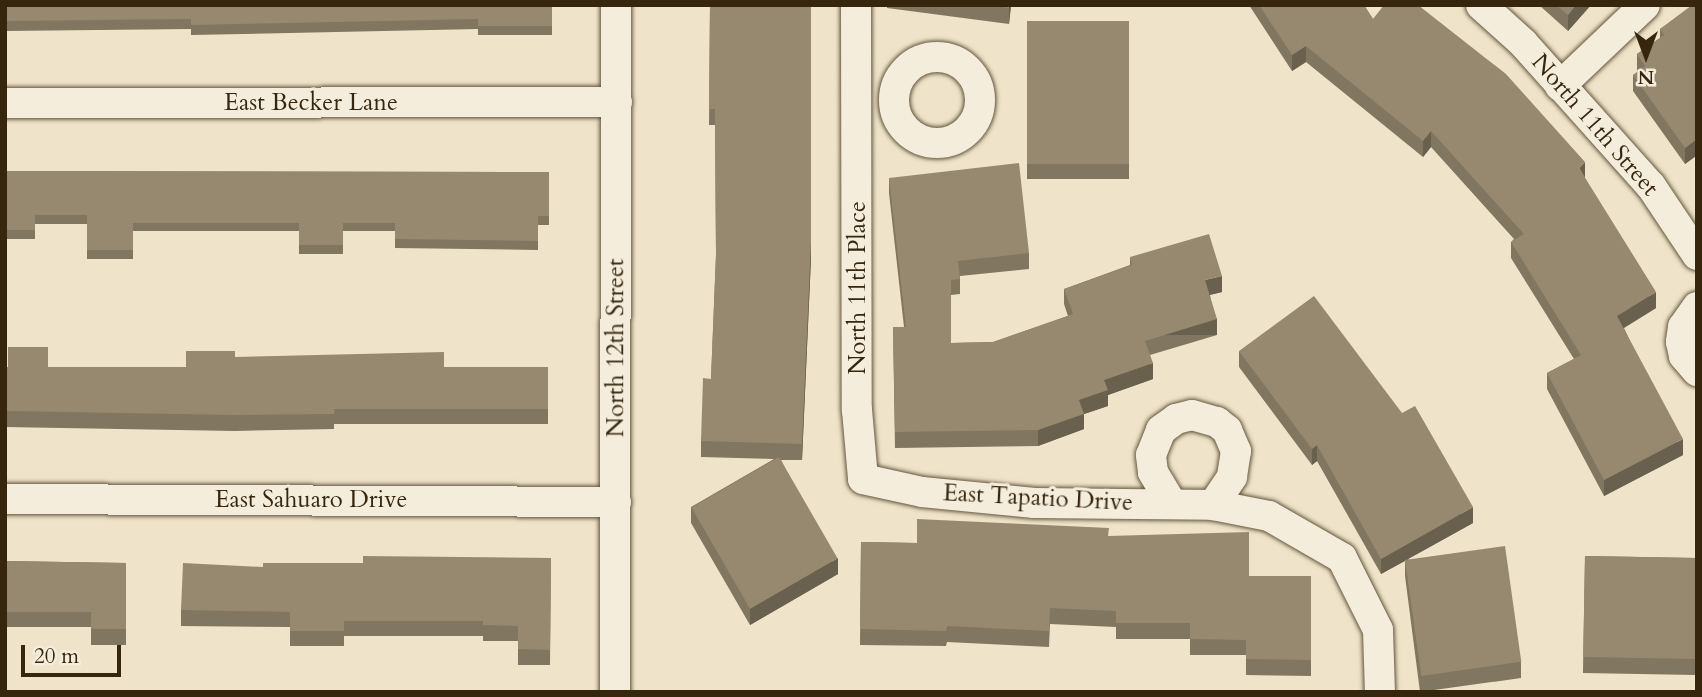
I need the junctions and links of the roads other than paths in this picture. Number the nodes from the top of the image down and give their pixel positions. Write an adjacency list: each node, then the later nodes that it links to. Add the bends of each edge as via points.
1 (616, 5): 8 (street, North 12th Street)
2 (856, 5): 7 (street, North 11th Place)
3 (1481, 5): 5 (street, North 11th Street, via 1523,43)
4 (1645, 5): 5 (street)
5 (1560, 86): 10 (street, North 11th Street, via 1651,186)
6 (894, 97): 7 (street)
7 (860, 98): 13 (street, North 11th Place, via 857,410)
8 (617, 102): 9 (street, East Becker Lane); 15 (street, North 12th Street)
9 (5, 103)
10 (1697, 255)
11 (1697, 307): 12 (street, via 1686,321 1681,342 1684,356)
12 (1697, 372)
13 (863, 478): 16 (street, East Tapatio Drive, via 922,492 1034,503)
14 (5, 499): 15 (street, East Sahuaro Drive)
15 (616, 502): 18 (street, North 12th Street)
16 (1172, 504): 17 (street, East Tapatio Drive); 17 (street, East Tapatio Drive, via 1153,472 1151,455 1161,430 1192,415 1227,430 1237,451 1232,477)
17 (1213, 505): 19 (street, East Tapatio Drive, via 1269,516 1342,558 1378,630)
18 (615, 692)
19 (1380, 692)

